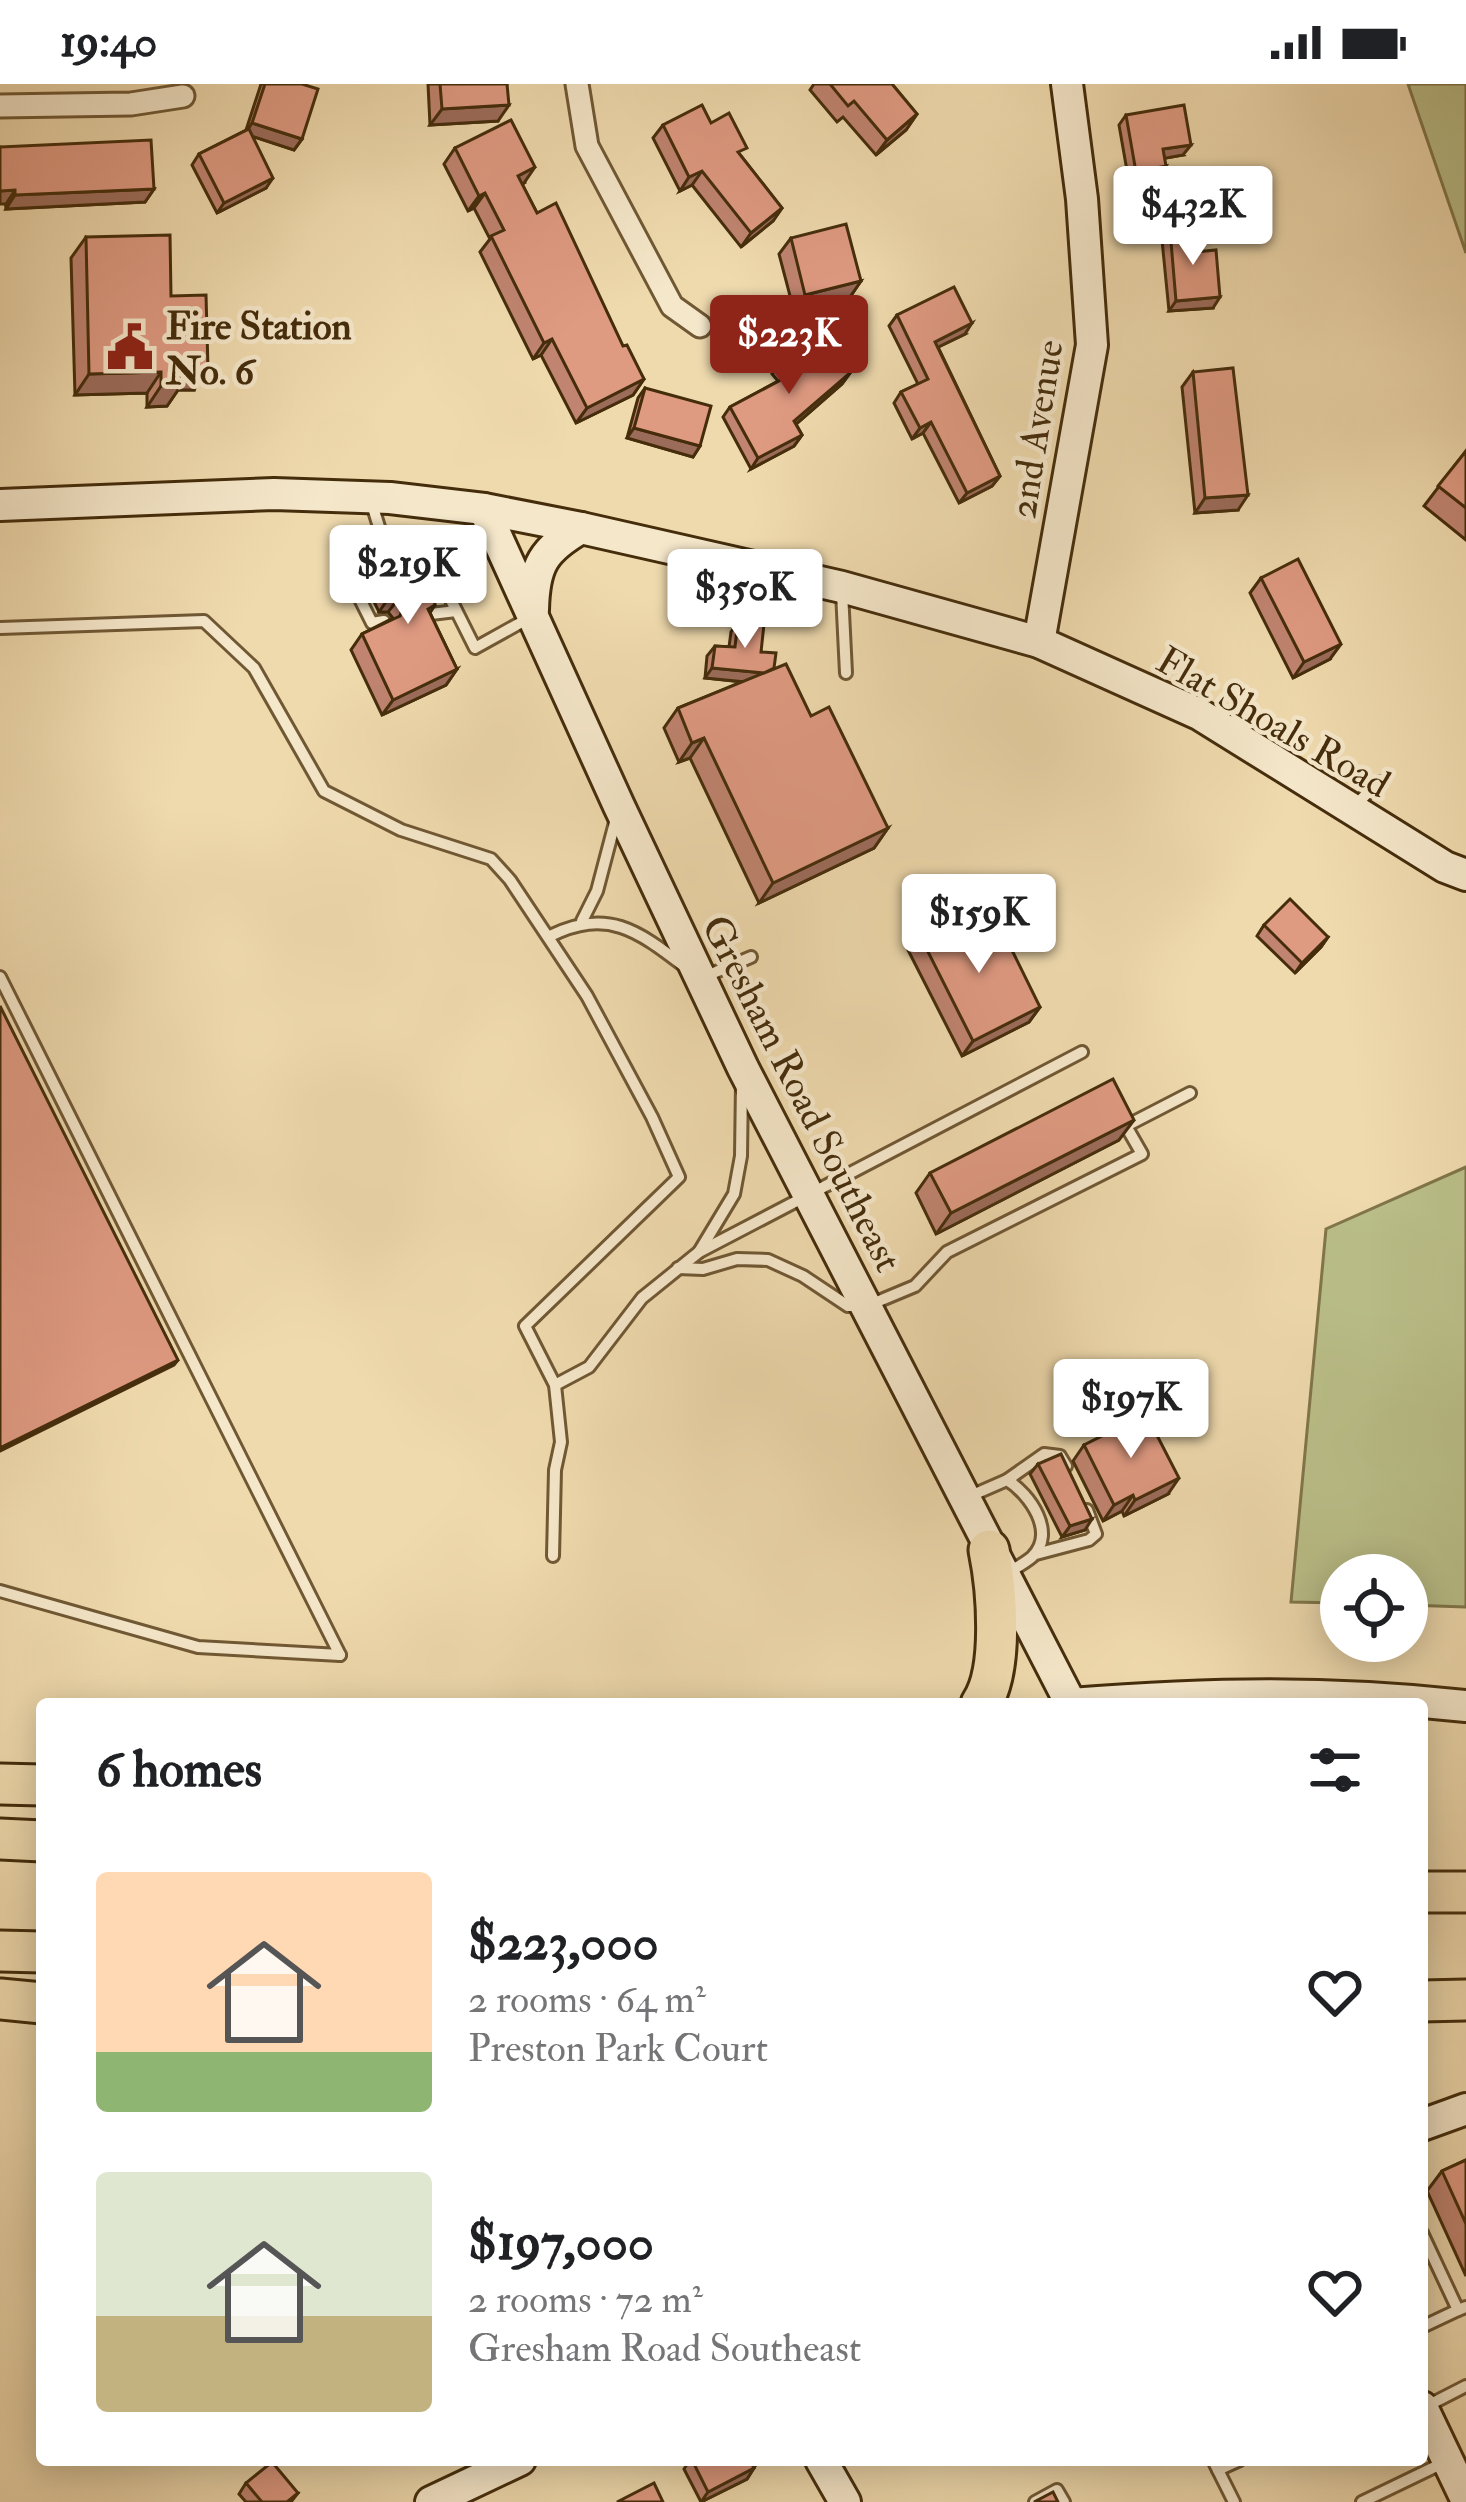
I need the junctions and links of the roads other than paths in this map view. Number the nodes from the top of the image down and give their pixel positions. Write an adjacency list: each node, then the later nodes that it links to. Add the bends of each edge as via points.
1 (577, 84): 5 (street, via 587,146 672,306)
2 (1067, 84): 17 (street, 2nd Avenue, via 1092,345)
3 (182, 96): 4 (street)
4 (0, 106)
5 (700, 326)
6 (370, 497): 7 (street, Flat Shoals Road); 8 (street, Flat Shoals Road); 10 (lane)
7 (0, 505)
8 (484, 509): 9 (street, Flat Shoals Road); 14 (street, Gresham Road Southeast)
9 (581, 528): 11 (street, Flat Shoals Road); 14 (street, via 542,560)
10 (388, 556): 12 (lane, via 418,557 436,572); 15 (lane, via 338,555 372,623)
11 (842, 587): 17 (street, Flat Shoals Road); 18 (lane)
12 (456, 611): 13 (lane); 14 (lane, via 475,648)
13 (431, 614)
14 (532, 616): 20 (street, Gresham Road Southeast)
15 (384, 621)
16 (0, 628): 24 (lane, via 204,621 254,668 324,791 400,830 491,859)
17 (1039, 642): 21 (street, Flat Shoals Road, via 1199,713)
18 (846, 673)
19 (1378, 782): 21 (lane)
20 (619, 806): 23 (lane); 27 (street, Gresham Road Southeast)
21 (1351, 808): 22 (street, Flat Shoals Road)
22 (1466, 875)
23 (582, 921): 24 (lane); 27 (lane, via 624,928)
24 (550, 936): 35 (lane, via 679,1177 525,1326)
25 (751, 957): 27 (lane)
26 (0, 977): 43 (lane, via 340,1655 198,1647)
27 (700, 979): 29 (street, Gresham Road Southeast)
28 (1082, 1052): 31 (lane)
29 (743, 1068): 31 (street, Gresham Road Southeast); 32 (lane, via 734,1194)
30 (1190, 1093): 34 (lane, via 1126,1126 1142,1154 947,1252 915,1286)
31 (810, 1194): 32 (lane); 34 (street, Gresham Road Southeast)
32 (699, 1252): 33 (lane)
33 (678, 1268): 34 (lane, via 768,1260 848,1306); 35 (lane, via 642,1298 589,1367)
34 (867, 1306): 38 (street, Gresham Road Southeast)
35 (555, 1385): 41 (lane, via 562,1442)
36 (1007, 1480): 37 (lane, via 1053,1452); 38 (lane); 40 (lane, via 1035,1509 1043,1531)
37 (1075, 1486)
38 (964, 1499): 42 (street, Gresham Road Southeast)
39 (1085, 1506): 40 (lane, via 1096,1534)
40 (1036, 1554): 42 (lane)
41 (553, 1556)
42 (996, 1563): 44 (highway, via 992,1679); 45 (street, Gresham Road Southeast)
43 (0, 1591)
44 (984, 1698)
45 (1068, 1698)
46 (1162, 1698): 47 (street)
47 (1392, 1698)
48 (1428, 1702): 49 (street)
49 (1466, 1706)
50 (0, 1784): 51 (highway)
51 (36, 1785)
52 (0, 1839): 53 (highway)
53 (36, 1840)
54 (1428, 1892): 55 (highway)
55 (1466, 1892)
56 (0, 1951): 57 (highway)
57 (36, 1952)
58 (0, 1999): 61 (highway)
59 (1466, 2000): 60 (highway)
60 (1428, 2001)
61 (36, 2002)
62 (1466, 2109): 63 (street)
63 (1428, 2123)
64 (1428, 2244): 65 (lane)
65 (1462, 2308): 66 (lane)
66 (1428, 2324)
67 (1466, 2386): 68 (lane)
68 (1428, 2405)
69 (1428, 2420): 70 (street)
70 (1448, 2461): 74 (street); 80 (lane)
71 (507, 2466): 75 (street)
72 (824, 2466): 76 (street)
73 (1216, 2466): 79 (lane)
74 (1466, 2497)
75 (431, 2502)
76 (845, 2502)
77 (1035, 2502): 78 (lane, via 1057,2490)
78 (1064, 2502)
79 (1234, 2502)
80 (1362, 2502)

